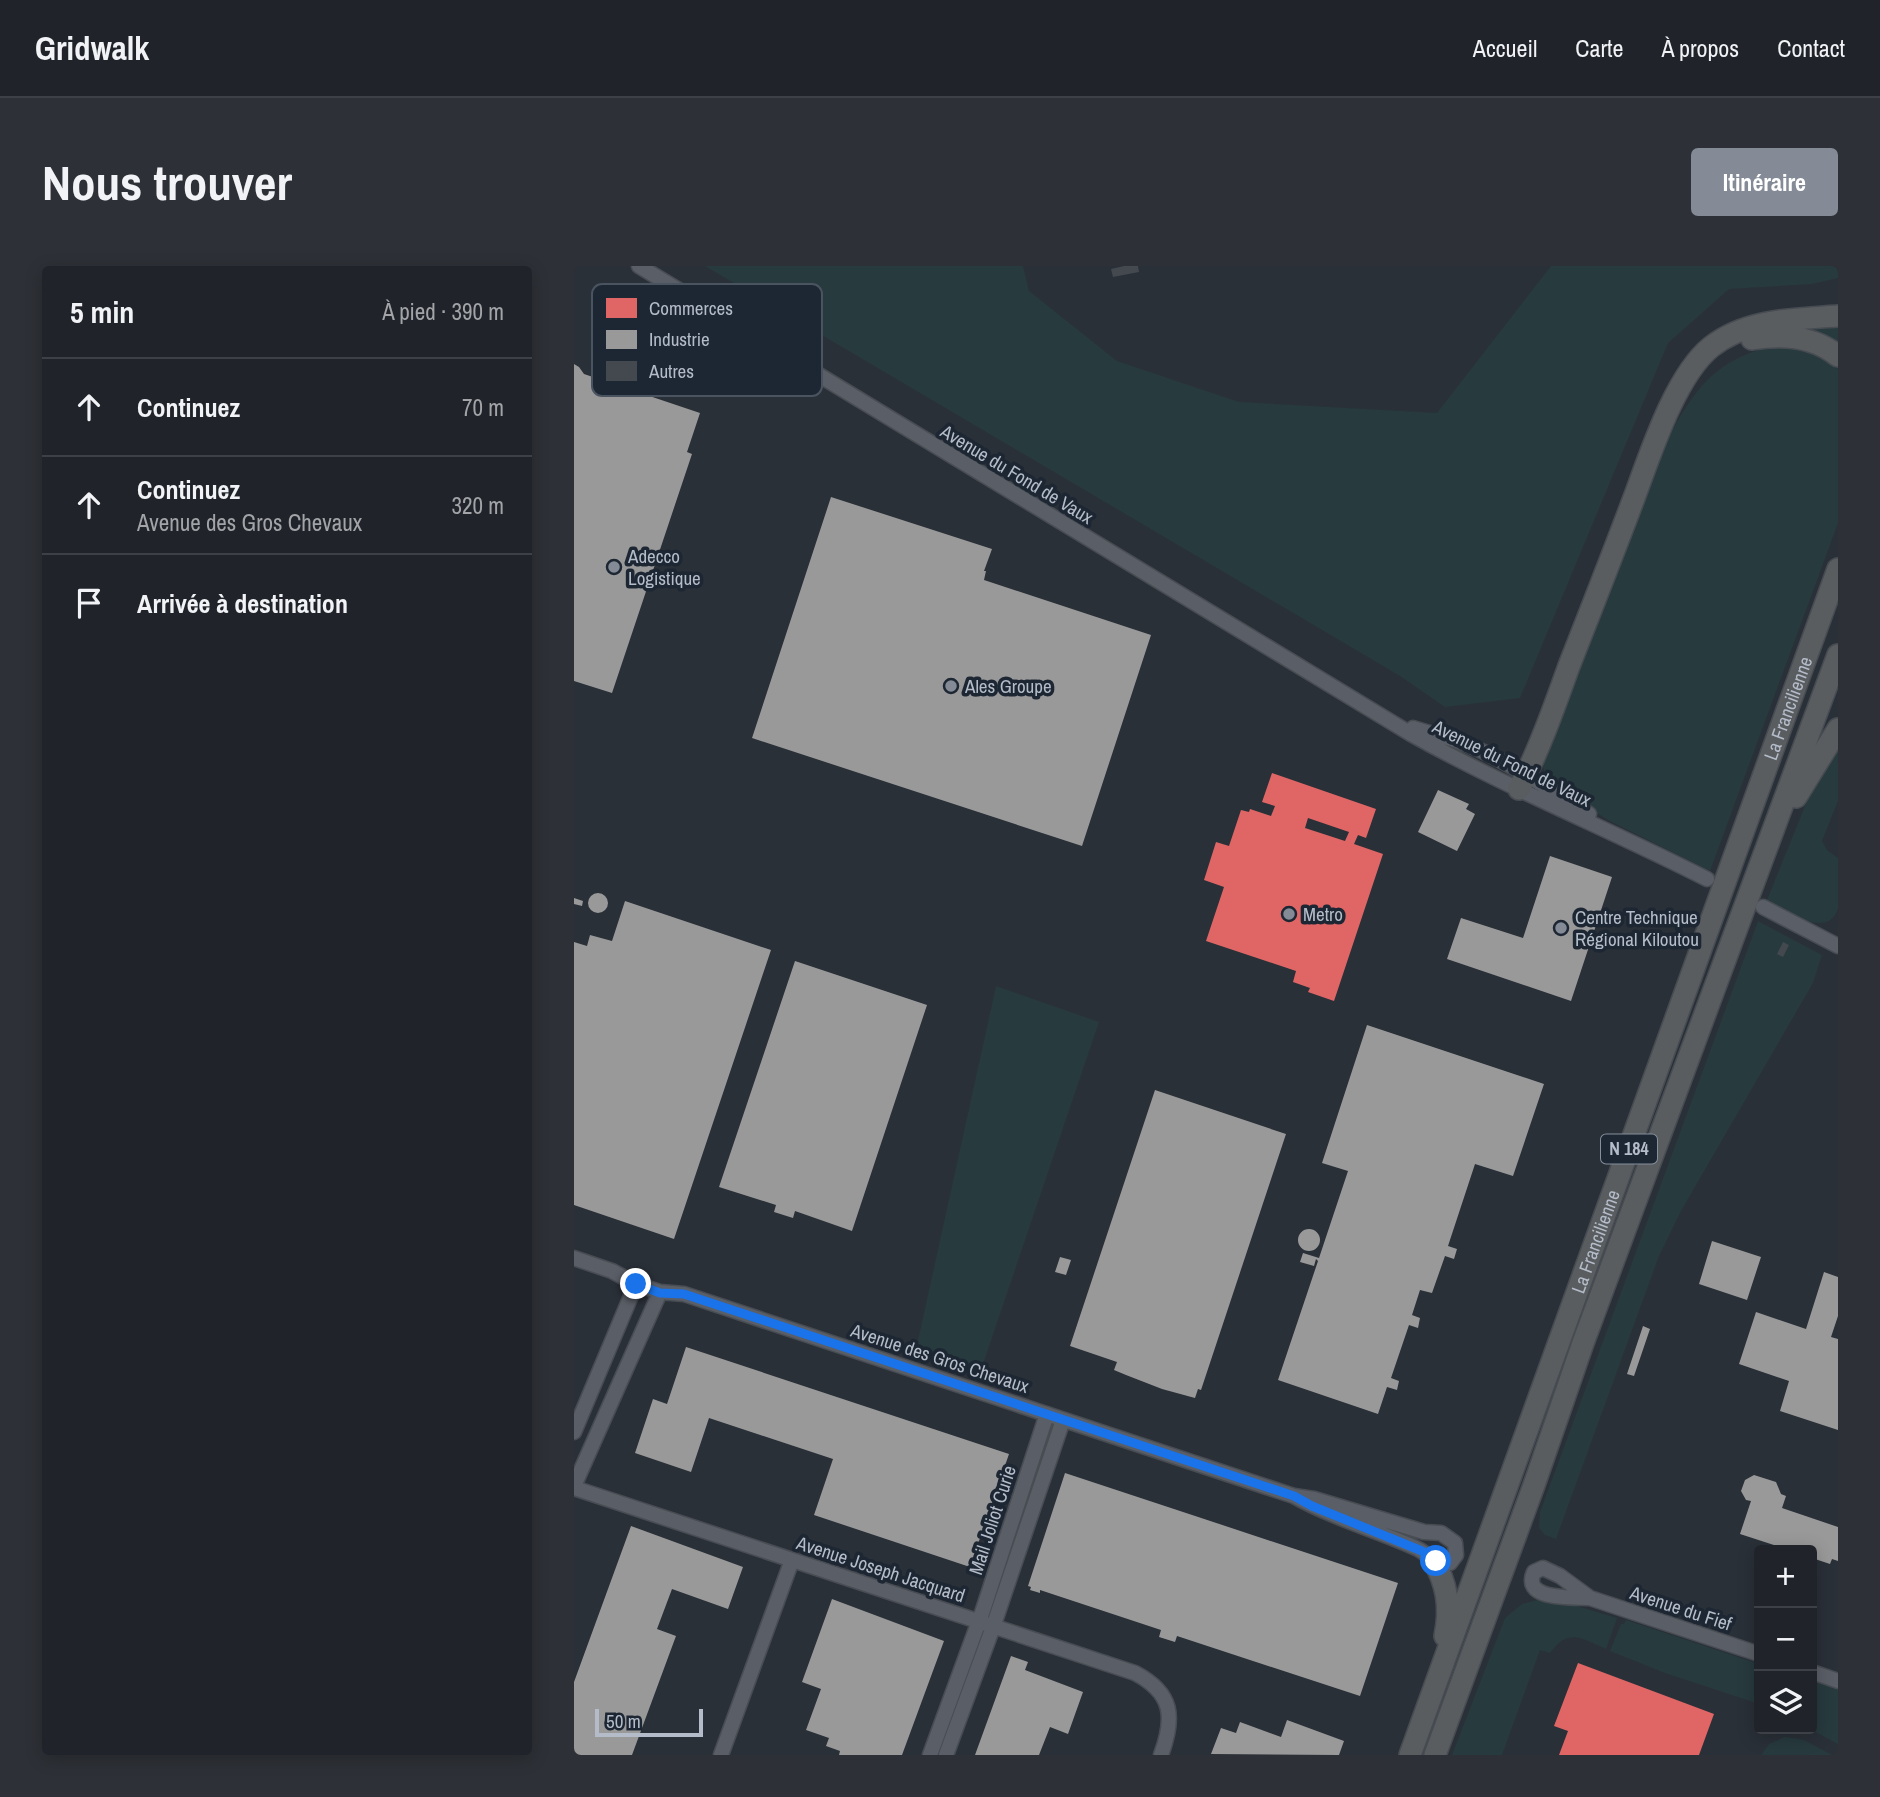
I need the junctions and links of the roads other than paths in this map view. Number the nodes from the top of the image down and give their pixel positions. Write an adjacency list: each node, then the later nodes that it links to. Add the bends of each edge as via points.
1 (639, 266): 2 (street, Avenue du Fond de Vaux)
2 (669, 284)
3 (1838, 316): 6 (highway, via 1768,322 1727,337 1711,347 1688,373)
4 (1838, 356): 6 (highway, via 1802,339 1775,335 1752,339 1712,361)
5 (822, 377): 10 (street, Avenue du Fond de Vaux, via 1377,712 1465,743)
6 (1673, 403): 10 (highway)
7 (1836, 574): 31 (highway, La Francilienne / N 184)
8 (1838, 655): 11 (highway, La Francilienne / N 184)
9 (1838, 730): 11 (highway)
10 (1523, 782): 12 (street, Avenue du Fond de Vaux)
11 (1763, 857): 37 (highway, La Francilienne / N 184)
12 (1707, 879)
13 (1763, 907): 14 (street)
14 (1838, 946)
15 (574, 1258): 16 (street, Avenue des Gros Chevaux)
16 (636, 1284): 17 (street, Avenue des Gros Chevaux); 20 (street)
17 (660, 1293): 18 (street, Avenue des Gros Chevaux, via 684,1294); 21 (street)
18 (1047, 1414): 19 (street, Avenue des Gros Chevaux); 26 (street, Mail Joliot Curie)
19 (1063, 1420): 22 (street, Avenue des Gros Chevaux); 27 (street, Mail Joliot Curie)
20 (574, 1432)
21 (574, 1487): 24 (street, Avenue Joseph Jacquard)
22 (1294, 1496): 23 (street); 23 (street, via 1441,1533 1455,1543 1456,1555 1450,1563)
23 (1432, 1558): 31 (highway, via 1444,1582 1448,1620)
24 (792, 1560): 26 (street, Avenue Joseph Jacquard); 32 (street)
25 (1590, 1598): 28 (street, Avenue du Fief)
26 (978, 1622): 27 (street, Avenue Joseph Jacquard); 33 (street, Mail Joliot Curie)
27 (993, 1627): 34 (street, Mail Joliot Curie); 35 (street, Avenue Joseph Jacquard, via 1135,1673 1154,1685 1166,1701 1170,1723)
28 (1754, 1652)
29 (1817, 1674): 30 (street)
30 (1838, 1681)
31 (1420, 1728): 36 (highway, La Francilienne / N 184)
32 (721, 1755)
33 (930, 1755)
34 (946, 1755)
35 (1161, 1755)
36 (1410, 1755)
37 (1435, 1755)

